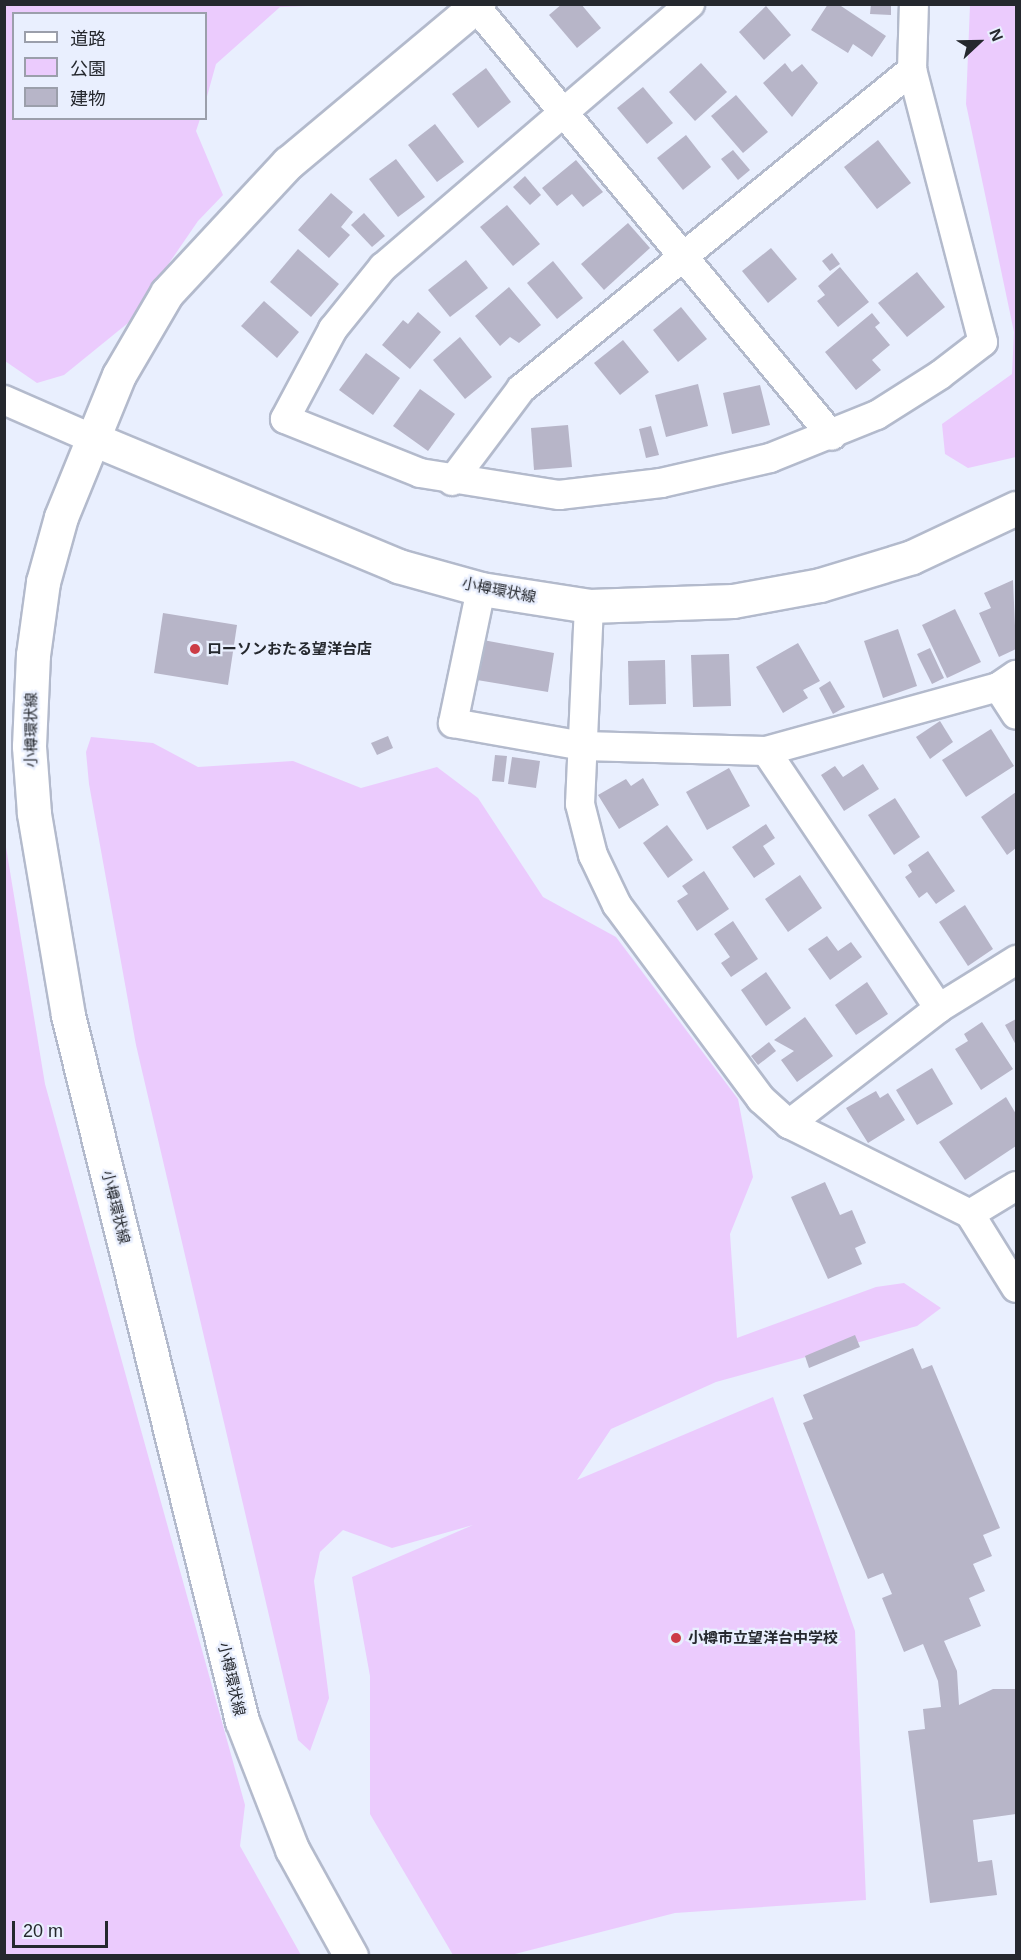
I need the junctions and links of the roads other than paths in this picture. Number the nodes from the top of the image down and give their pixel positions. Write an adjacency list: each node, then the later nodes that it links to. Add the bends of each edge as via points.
1 (690, 4): 5 (street)
2 (914, 4): 4 (street)
3 (477, 6): 5 (street); 9 (main road, via 288,163 223,228 167,293 119,375)
4 (912, 70): 6 (street); 8 (street, via 983,342 940,375)
5 (567, 112): 6 (street); 10 (street, via 383,267 333,329 285,419)
6 (681, 256): 8 (street); 10 (street, via 521,389)
7 (4, 400): 9 (street)
8 (832, 436): 10 (street, via 770,458 661,483 559,495)
9 (91, 438): 12 (main road, 小樽環状線, via 362,552); 24 (main road, 小樽環状線, via 43,582 33,655 29,746 44,888 68,1015 242,1721 292,1849)
10 (452, 481)
11 (1017, 508): 13 (main road, 小樽環状線, via 912,557 820,585 733,601)
12 (481, 589): 13 (main road, 小樽環状線); 16 (street, via 453,723)
13 (589, 606): 16 (street)
14 (1007, 681): 15 (street); 17 (street)
15 (1017, 715)
16 (583, 746): 17 (street); 20 (street, via 580,804 593,855 617,905 761,1099)
17 (766, 751): 19 (street)
18 (1017, 960): 19 (street)
19 (939, 1008): 20 (street)
20 (789, 1124): 22 (street)
21 (1017, 1186): 22 (street)
22 (970, 1214): 23 (street)
23 (1017, 1288)
24 (351, 1956)

